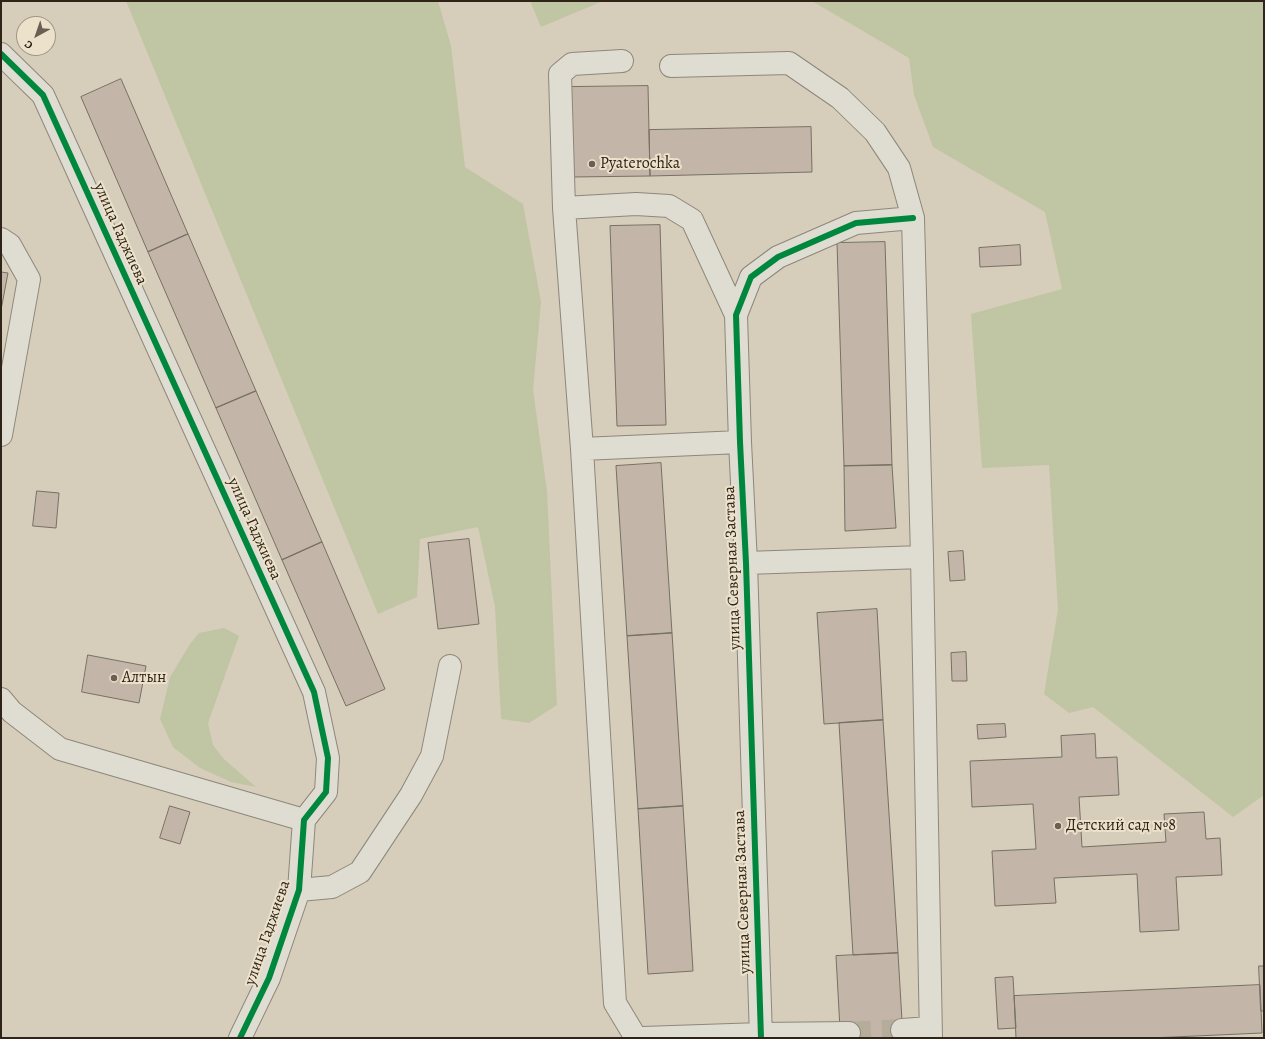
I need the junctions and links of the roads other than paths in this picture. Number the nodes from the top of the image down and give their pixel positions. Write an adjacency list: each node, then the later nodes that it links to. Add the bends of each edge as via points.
1 (1, 54): 15 (street, улица Гаджиева, via 43,95 314,692 328,758 326,792)
2 (622, 61): 4 (street, via 572,64 560,74)
3 (671, 66): 5 (street, via 789,63 840,98 875,132 899,168)
4 (564, 208): 7 (street, via 636,204 669,206 692,220); 10 (street)
5 (913, 218): 7 (street, улица Северная Застава, via 856,223 778,257 751,277); 11 (street)
6 (1, 239): 8 (street, via 10,244 29,278)
7 (736, 315): 9 (street, улица Северная Застава)
8 (1, 435)
9 (740, 442): 10 (street); 12 (street, улица Северная Застава)
10 (582, 449): 22 (street, via 615,1003)
11 (922, 557): 12 (street); 19 (street)
12 (746, 563): 20 (street, улица Северная Застава)
13 (450, 666): 16 (street, via 432,756 411,795 360,872 332,887)
14 (1, 699): 15 (street, via 12,712 60,749)
15 (304, 820): 16 (street, улица Гаджиева)
16 (299, 890): 21 (street, улица Гаджиева, via 269,978)
17 (902, 1030): 19 (street)
18 (849, 1033): 20 (street)
19 (931, 1033)
20 (761, 1036): 23 (street)
21 (240, 1038)
22 (636, 1038)
23 (643, 1038)

